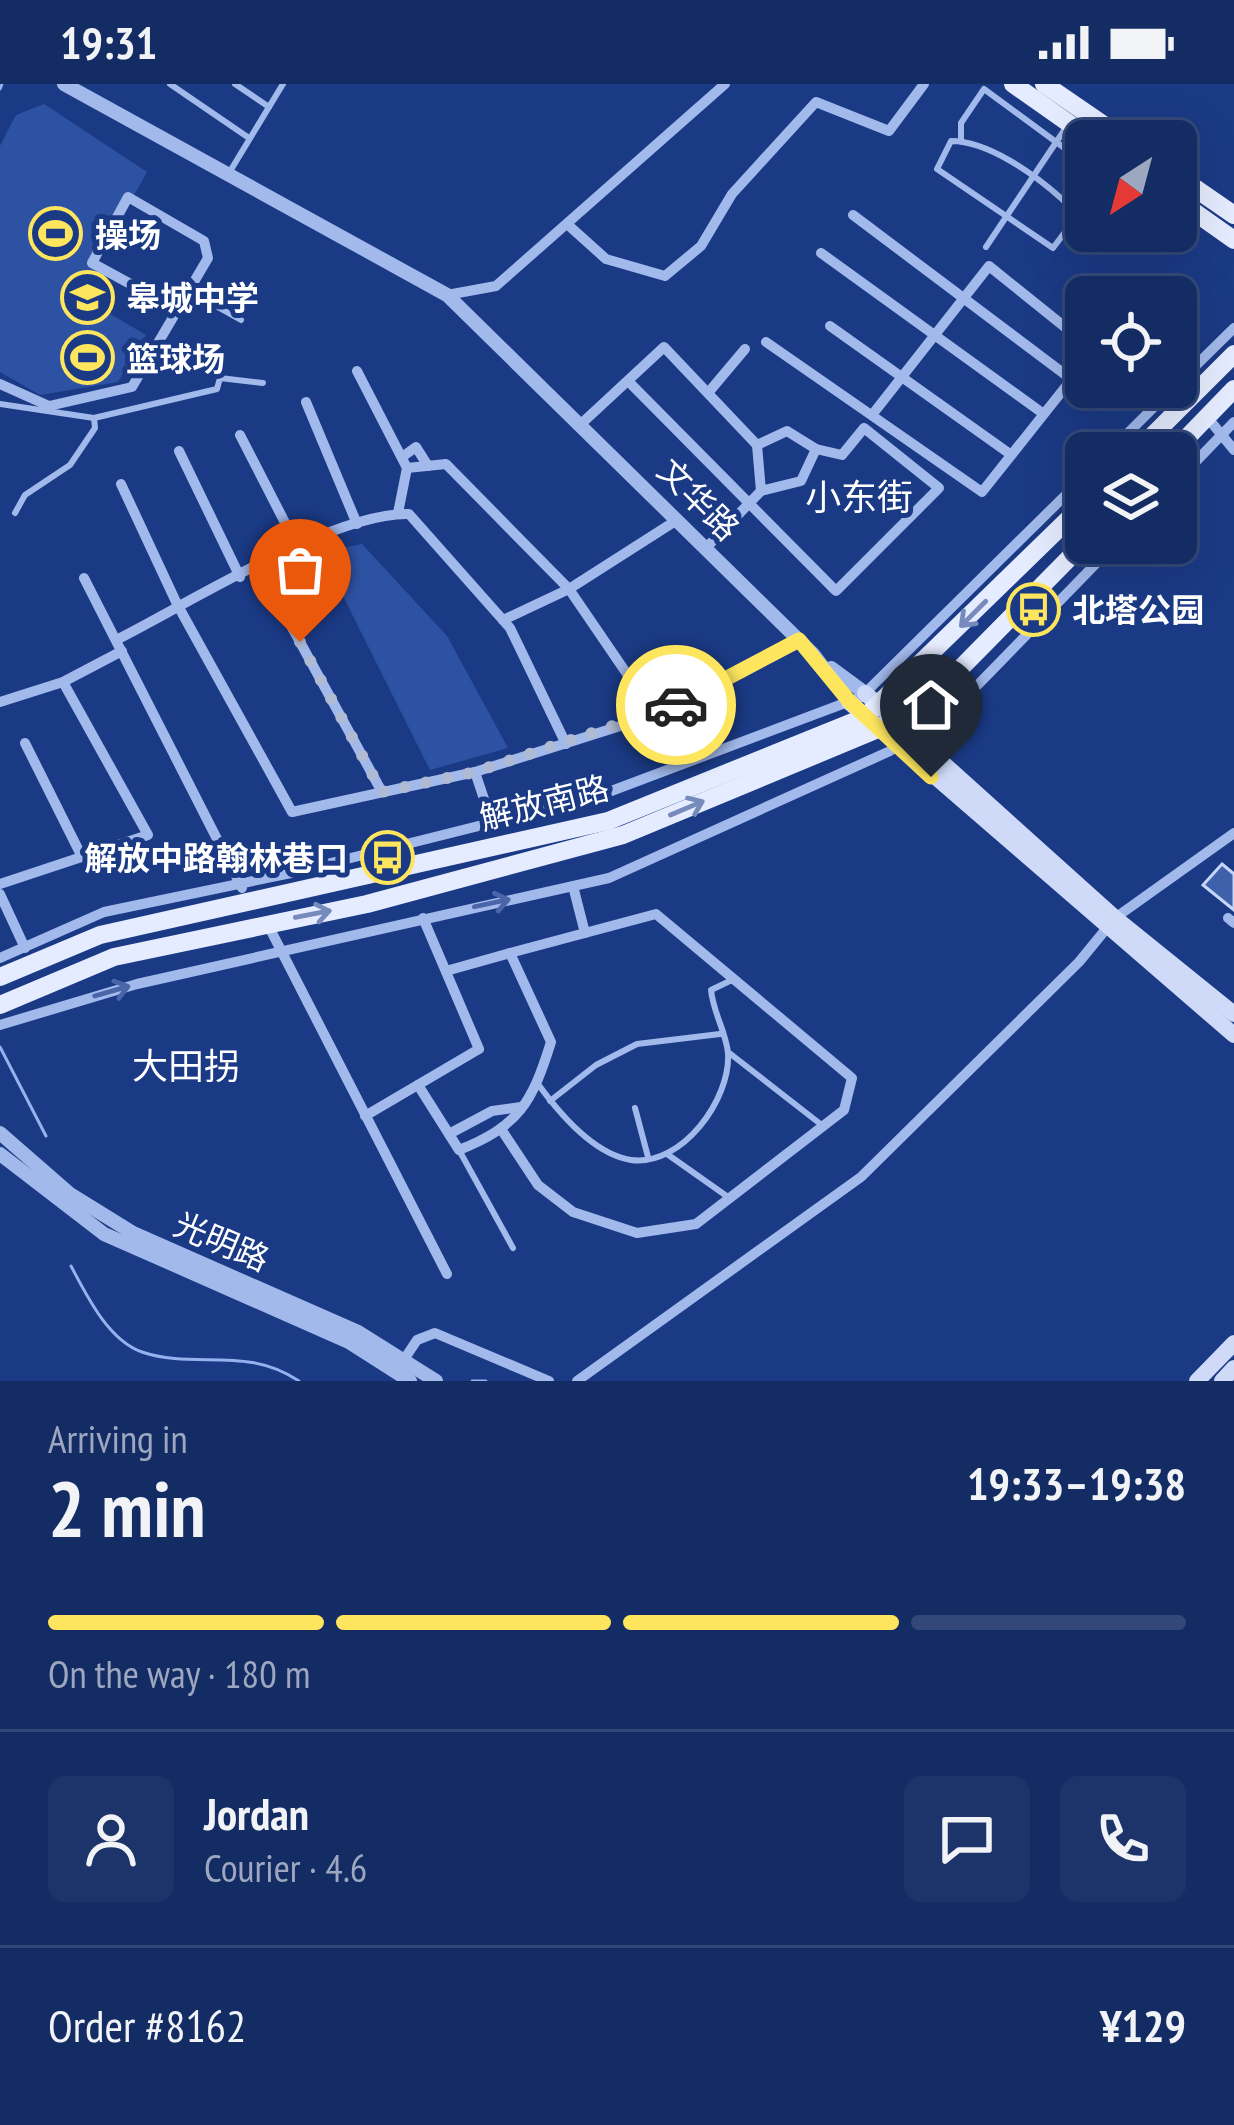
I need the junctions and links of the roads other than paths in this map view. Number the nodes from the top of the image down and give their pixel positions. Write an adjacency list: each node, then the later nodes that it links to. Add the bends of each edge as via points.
1 (64, 84): 16 (street, 文华路)
2 (170, 84): 13 (lane)
3 (235, 84): 9 (lane)
4 (284, 84): 9 (lane)
5 (725, 84): 22 (street)
6 (924, 84): 22 (street, via 889,131 816,102 732,194 701,246 665,276 605,259)
7 (1013, 84): 10 (main road)
8 (1044, 84): 11 (main road)
9 (269, 107): 13 (lane)
10 (1065, 120)
11 (1096, 120)
12 (1065, 129): 25 (lane)
13 (249, 138): 16 (lane)
14 (961, 141): 15 (lane, via 961,123 983,89); 18 (lane, via 976,141); 23 (lane, via 951,141 937,169 1053,248)
15 (1065, 149)
16 (228, 176): 28 (street, 文华路)
17 (1197, 189): 21 (main road)
18 (1065, 201)
19 (1197, 214): 24 (main road)
20 (854, 215): 39 (street)
21 (1234, 215)
22 (567, 224): 28 (street, via 496,286)
23 (1065, 232)
24 (1234, 240)
25 (986, 248)
26 (821, 254): 50 (street)
27 (189, 291): 29 (street); 29 (street, via 208,258 204,242 128,197 92,262); 30 (lane)
28 (447, 295): 55 (street, 文华路)
29 (178, 310): 43 (street, via 132,387 50,406)
30 (241, 320)
31 (830, 326): 40 (street)
32 (1065, 327): 40 (street, via 989,266)
33 (1234, 328): 37 (street)
34 (766, 342): 51 (street)
35 (745, 349): 46 (street)
36 (1234, 354): 57 (main road)
37 (1197, 364)
38 (357, 371): 67 (street)
39 (1065, 374)
40 (902, 377): 51 (street); 65 (street)
41 (628, 381): 46 (street, via 664,347); 55 (street); 72 (street)
42 (263, 383): 53 (lane, via 220,378 217,389)
43 (0, 385)
44 (1065, 386): 50 (street)
45 (1234, 389): 52 (main road)
46 (707, 393): 61 (street)
47 (305, 402): 77 (street)
48 (0, 404): 53 (lane)
49 (1153, 408): 56 (street)
50 (1041, 412): 65 (street)
51 (872, 415): 65 (street, via 982,492)
52 (1207, 416): 58 (main road); 60 (street)
53 (94, 418): 73 (lane, via 70,465 26,495)
54 (1234, 422): 60 (street)
55 (580, 424): 75 (street, 文华路)
56 (1129, 432)
57 (1156, 432)
58 (1192, 432)
59 (240, 435): 78 (street)
60 (1222, 435): 63 (street); 66 (street)
61 (757, 445): 62 (street, via 787,431); 70 (street)
62 (816, 448): 70 (street, via 801,481); 72 (street, via 842,455 864,428 939,488 836,591)
63 (1234, 450)
64 (179, 451): 83 (street)
65 (1010, 454)
66 (1197, 461)
67 (405, 463): 68 (street); 68 (street, via 416,447); 74 (street)
68 (428, 466): 85 (street, via 446,464)
69 (122, 484): 86 (street)
70 (761, 491): 72 (street)
71 (1065, 498): 92 (street)
72 (748, 506): 79 (street)
73 (15, 513)
74 (398, 514): 77 (street); 87 (street, via 409,514)
75 (677, 520): 79 (street, 文华路); 85 (street)
76 (1065, 523): 92 (main road, 解放南路, one-way to 92)
77 (357, 524): 78 (street)
78 (298, 548): 82 (street)
79 (706, 548): 88 (street, 文华路)
80 (1065, 562): 92 (main road, 解放南路, via 947,682)
81 (1096, 564): 94 (street, via 963,700)
82 (259, 567): 83 (street); 98 (street)
83 (240, 577): 86 (street)
84 (84, 578): 89 (street)
85 (568, 589): 87 (street); 93 (street)
86 (179, 608): 89 (street); 98 (street, via 292,812)
87 (503, 620): 96 (street)
88 (799, 640): 92 (street, 文华路); 93 (street)
89 (119, 646): 90 (street); 104 (street)
90 (63, 682): 91 (street); 101 (street, via 148,835)
91 (0, 702)
92 (872, 711): 94 (main road, 文华路); 99 (street); 104 (main road, 解放南路, via 608,821); 107 (main road, 解放南路, one-way to 92, via 623,835)
93 (655, 716): 96 (street)
94 (904, 741): 103 (street, via 609,878); 108 (main road, 文华路)
95 (25, 743): 101 (street)
96 (566, 744): 97 (street)
97 (475, 772): 98 (street); 99 (street)
98 (382, 792)
99 (492, 823): 104 (street)
100 (1234, 833): 108 (street)
101 (82, 857): 102 (street)
102 (0, 884)
103 (572, 886): 106 (street, one-way to 103); 109 (street)
104 (244, 892): 110 (street, via 104,912); 115 (main road, 解放南路, via 100,934)
105 (0, 894): 110 (street)
106 (423, 918): 111 (street); 114 (street)
107 (267, 923): 111 (street); 117 (main road, 解放南路, via 114,957)
108 (1111, 924): 118 (main road, 文华路); 121 (main road, 文华路); 145 (street, via 861,1177)
109 (585, 933): 112 (street); 116 (street, via 656,914)
110 (25, 948): 113 (street)
111 (282, 950): 119 (street, one-way to 111); 128 (street)
112 (510, 952): 114 (street); 123 (street, via 551,1042)
113 (0, 958)
114 (446, 971): 124 (street, via 478,1049)
115 (0, 977)
116 (734, 980): 120 (lane, via 711,989); 129 (street, via 852,1078 844,1110)
117 (0, 1005)
118 (1234, 1014)
119 (0, 1025)
120 (720, 1034): 122 (lane); 125 (lane, via 637,1044)
121 (1234, 1035)
122 (728, 1052): 129 (lane); 135 (lane, via 718,1106)
123 (538, 1084): 125 (lane); 126 (street)
124 (418, 1085): 128 (street); 132 (street)
125 (550, 1101): 136 (lane, via 569,1127 630,1160)
126 (521, 1107): 131 (street); 132 (street, via 492,1111)
127 (635, 1108): 136 (lane)
128 (365, 1116): 139 (street)
129 (824, 1126): 137 (street)
130 (0, 1132): 142 (street, 光明路, via 70,1194 133,1233 323,1316)
131 (503, 1132): 133 (street); 137 (street, via 538,1185 573,1212 637,1233 695,1224)
132 (449, 1134): 133 (street)
133 (459, 1150): 138 (lane)
134 (0, 1154): 142 (street, 光明路, via 104,1234)
135 (667, 1154): 136 (lane); 137 (lane)
136 (648, 1157)
137 (729, 1198)
138 (513, 1248)
139 (447, 1274)
140 (1234, 1342): 146 (main road)
141 (1234, 1368): 147 (main road)
142 (403, 1371): 143 (street, 光明路); 144 (street, via 417,1340 435,1333)
143 (436, 1381)
144 (549, 1381)
145 (577, 1381)
146 (1197, 1381)
147 (1222, 1381)

